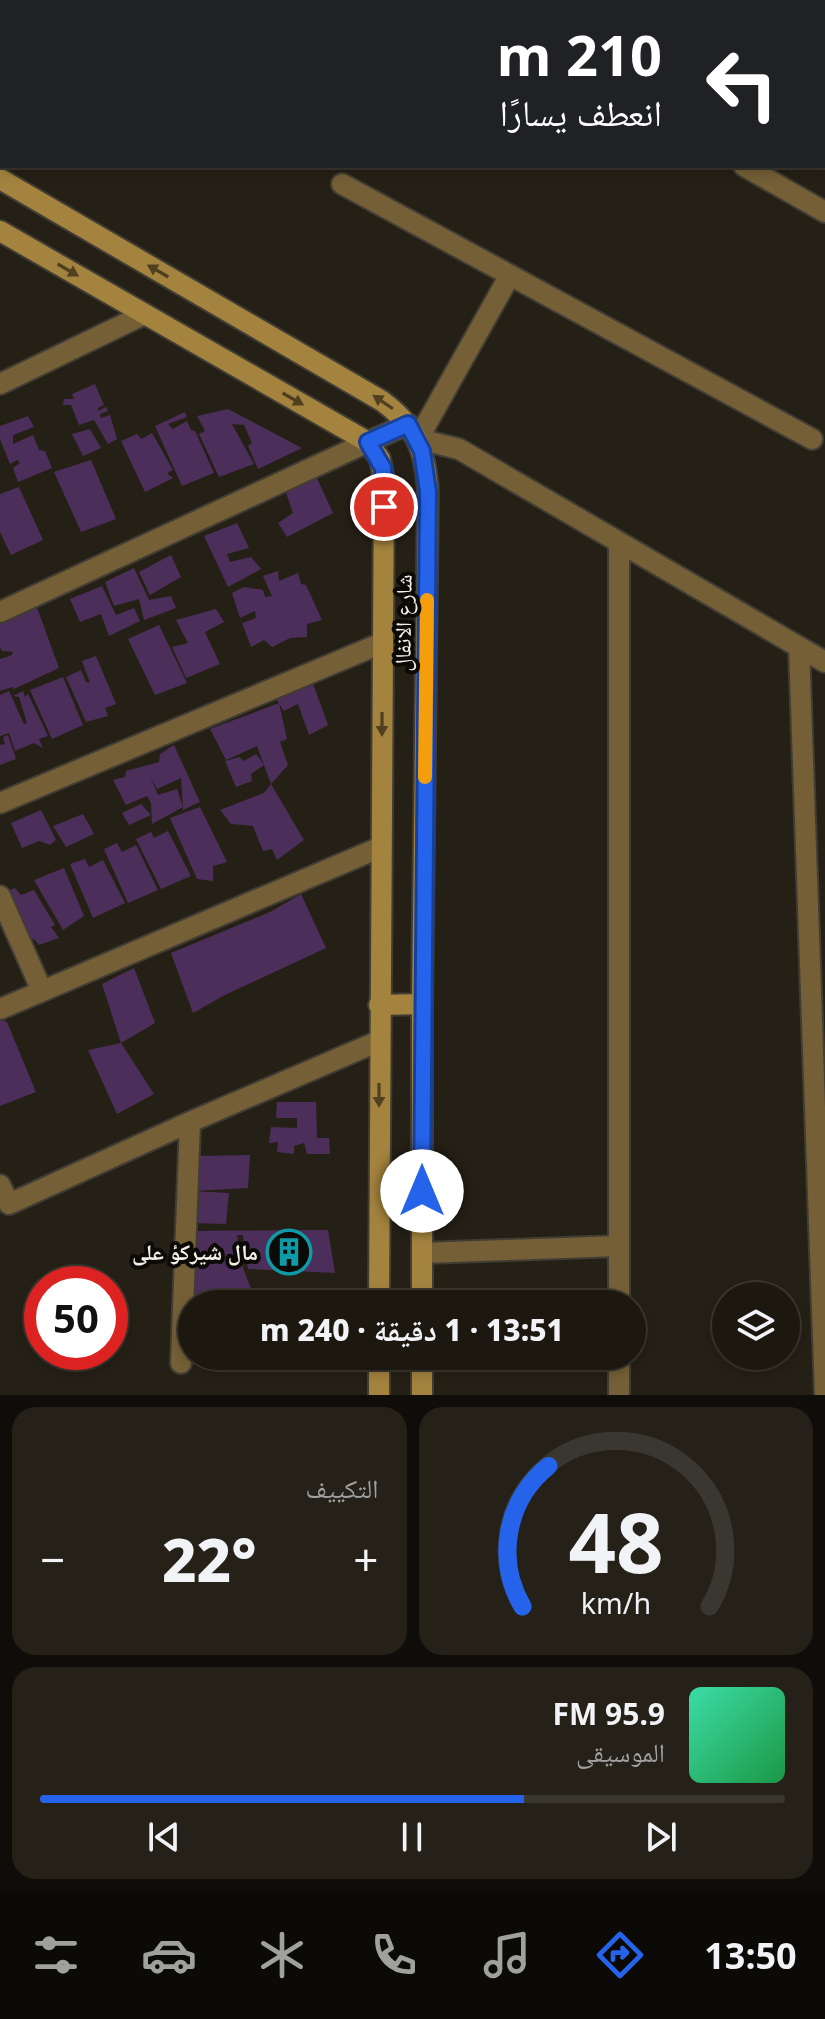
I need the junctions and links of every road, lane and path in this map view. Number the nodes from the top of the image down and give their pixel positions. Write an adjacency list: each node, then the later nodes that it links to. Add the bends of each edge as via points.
1 (748, 168): 4 (street)
2 (0, 179): 9 (main road, one-way to 2, via 382,401)
3 (342, 184): 6 (street)
4 (825, 212)
5 (0, 231): 7 (main road, one-way to 7)
6 (510, 275): 9 (street); 10 (street)
7 (145, 314): 8 (street); 11 (main road, one-way to 11)
8 (0, 384)
9 (413, 431): 11 (main road); 12 (street, via 459,449); 21 (main road, شارع الانفال, via 427,470 428,491)
10 (812, 439)
11 (368, 442): 13 (street); 14 (main road, شارع الانفال, via 383,468)
12 (619, 542): 15 (street); 27 (street)
13 (0, 612)
14 (382, 643): 17 (street); 18 (main road, شارع الانفال, one-way to 18)
15 (799, 647): 16 (street); 39 (street)
16 (825, 662)
17 (0, 803)
18 (381, 847): 20 (street); 22 (main road, شارع الانفال)
19 (0, 896): 20 (street)
20 (42, 991): 23 (street)
21 (422, 1004): 22 (main road); 28 (main road, شارع الانفال)
22 (379, 1005): 24 (main road, شارع الانفال)
23 (0, 1009)
24 (379, 1041): 25 (street); 30 (main road, شارع الانفال, one-way to 30)
25 (190, 1122): 26 (street, via 9,1204); 29 (street)
26 (0, 1185)
27 (619, 1246): 28 (street); 32 (street)
28 (422, 1253): 31 (main road, شارع الانفال)
29 (184, 1290)
30 (379, 1290)
31 (422, 1290)
32 (619, 1290)
33 (379, 1370): 36 (main road)
34 (422, 1370): 37 (main road)
35 (619, 1370): 38 (street)
36 (379, 1395)
37 (422, 1395)
38 (619, 1395)
39 (825, 1395)

